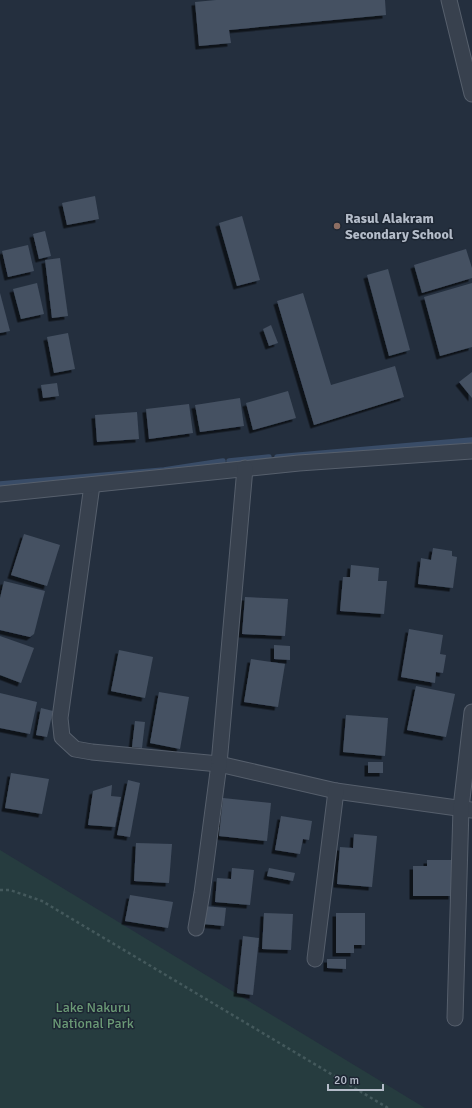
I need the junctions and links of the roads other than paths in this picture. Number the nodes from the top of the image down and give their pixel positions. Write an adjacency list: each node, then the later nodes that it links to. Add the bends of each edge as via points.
1 (449, 0): 2 (street)
2 (472, 94)
3 (472, 451): 4 (street)
4 (244, 468): 5 (street); 8 (street)
5 (92, 485): 6 (street); 8 (street, via 60,718 62,737 75,749 92,752)
6 (0, 494)
7 (472, 712): 10 (street)
8 (219, 764): 9 (street); 11 (street)
9 (336, 791): 10 (street); 12 (street)
10 (467, 809): 13 (street)
11 (196, 928)
12 (315, 959)
13 (455, 1018)

